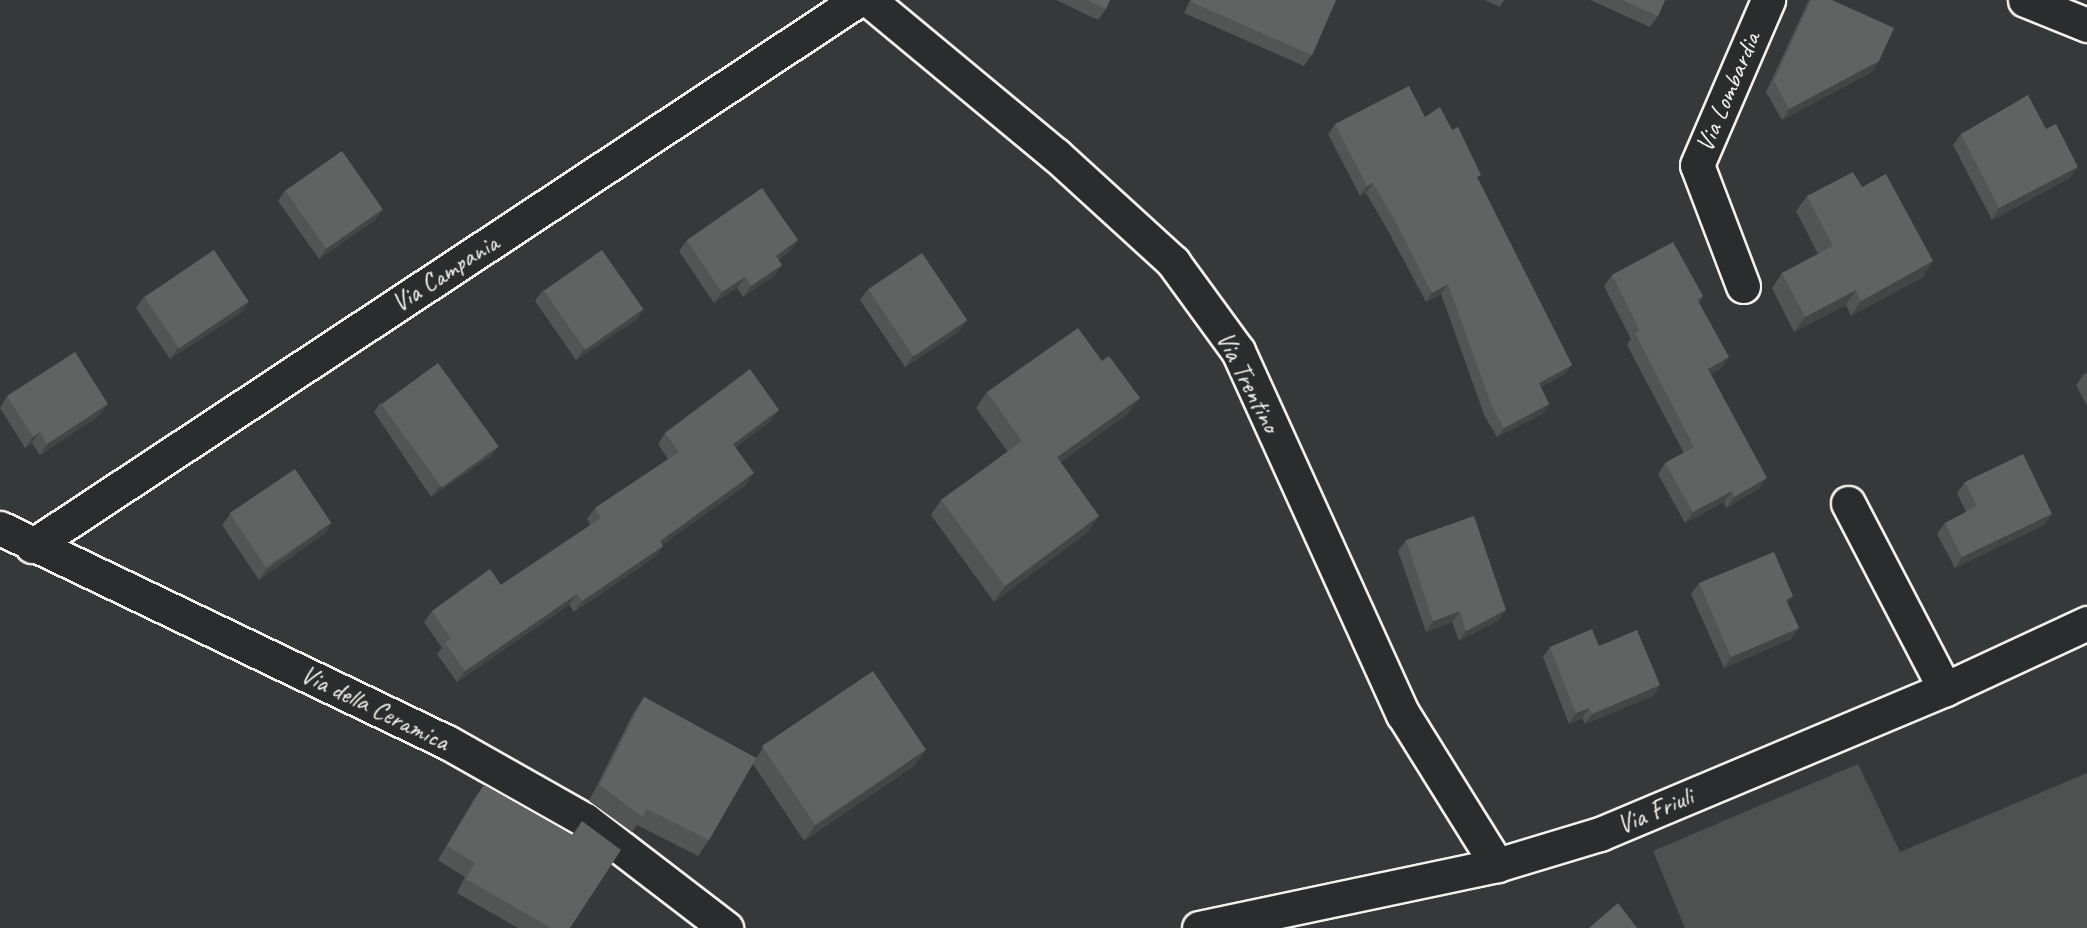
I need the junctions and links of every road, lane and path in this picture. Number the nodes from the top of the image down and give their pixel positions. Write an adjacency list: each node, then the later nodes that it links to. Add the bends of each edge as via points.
1 (858, 0): 9 (street, Via Campania)
2 (869, 0): 12 (street, Via Trentino, via 1056,155 1173,262 1238,351 1403,714)
3 (1768, 0): 6 (street, Via Lombardia, via 1696,165)
4 (2025, 0): 5 (street)
5 (2087, 25)
6 (1743, 286)
7 (1848, 503): 11 (street)
8 (0, 528): 9 (street, Via della Ceramica)
9 (32, 546): 13 (street, Via della Ceramica, via 447,742 585,820)
10 (2087, 623): 11 (street, Via Friuli)
11 (1946, 689): 12 (street, Via Friuli, via 1600,834)
12 (1497, 865): 15 (street, Via Friuli)
13 (720, 923): 14 (street)
14 (753, 928)
15 (1199, 928)

